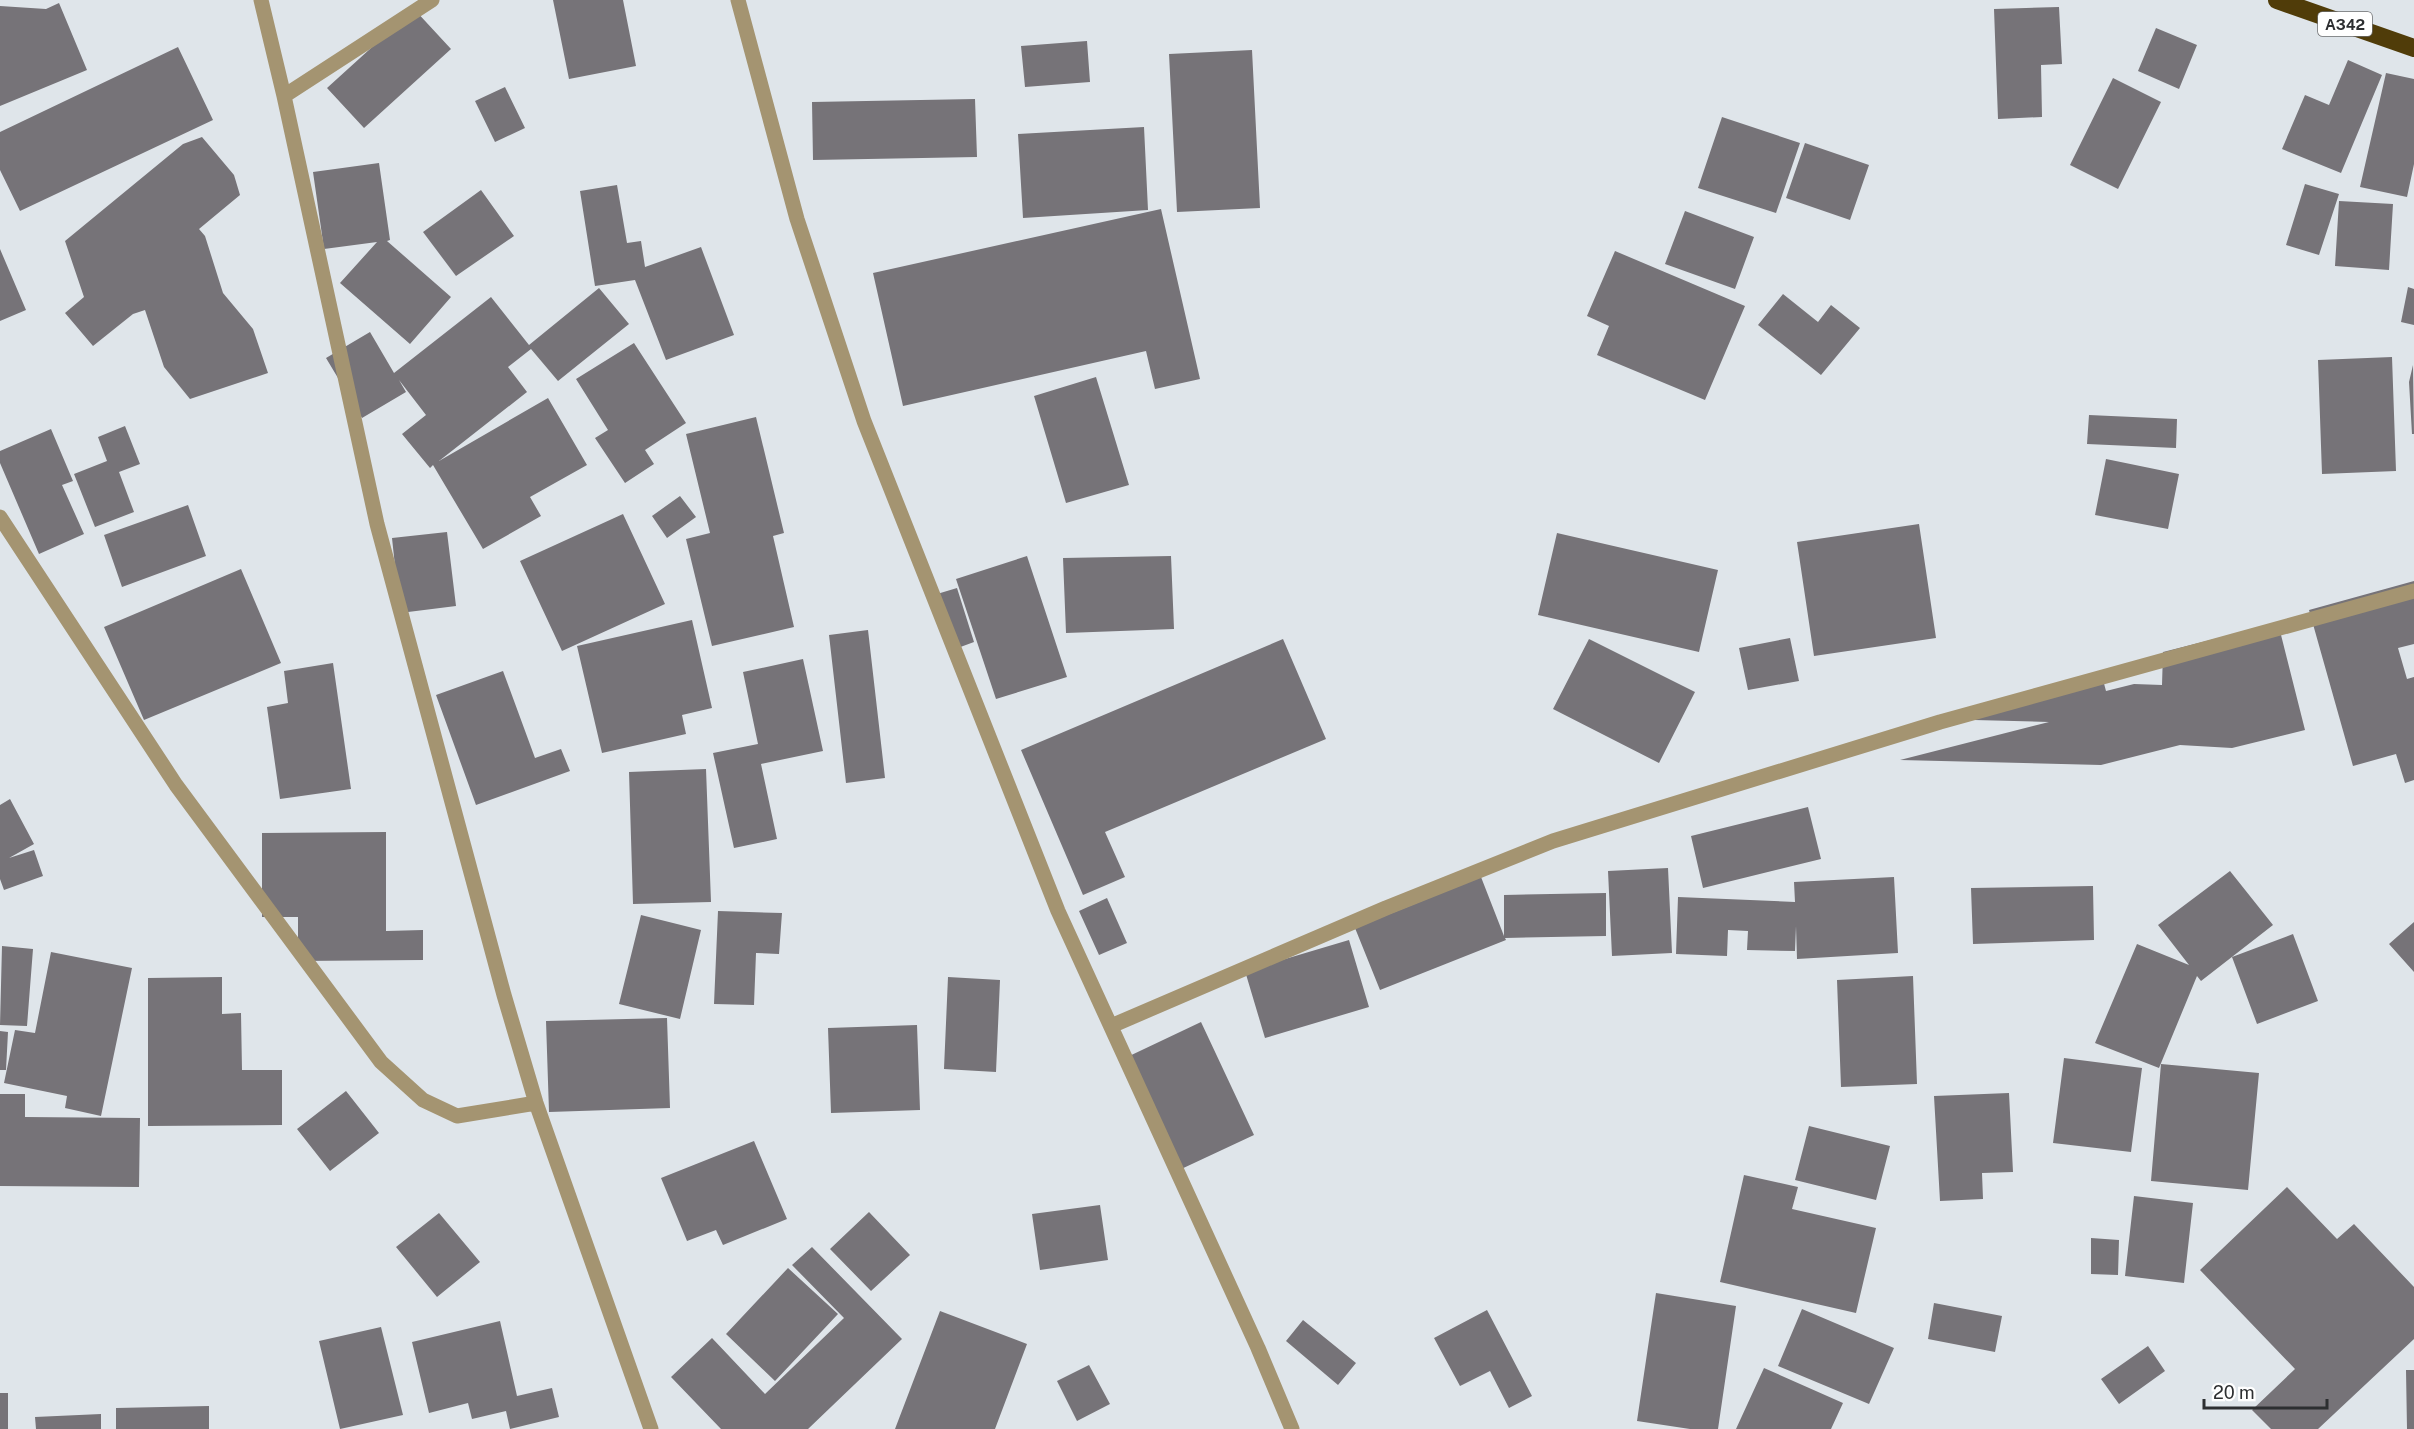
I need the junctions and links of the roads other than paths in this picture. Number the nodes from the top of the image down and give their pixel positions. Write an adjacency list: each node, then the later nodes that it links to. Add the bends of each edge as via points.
1 (261, 0): 6 (street)
2 (432, 0): 6 (street)
3 (738, 0): 9 (street, via 797,219 864,422 1058,911)
4 (2277, 0): 5 (highway, A342)
5 (2414, 48)
6 (284, 96): 10 (street, via 377,524)
7 (0, 517): 10 (street, via 176,785 381,1062 423,1100 458,1116)
8 (2414, 591): 9 (street, via 1940,722 1553,841)
9 (1111, 1026): 12 (street)
10 (536, 1103): 11 (street)
11 (651, 1429)
12 (1292, 1429)

